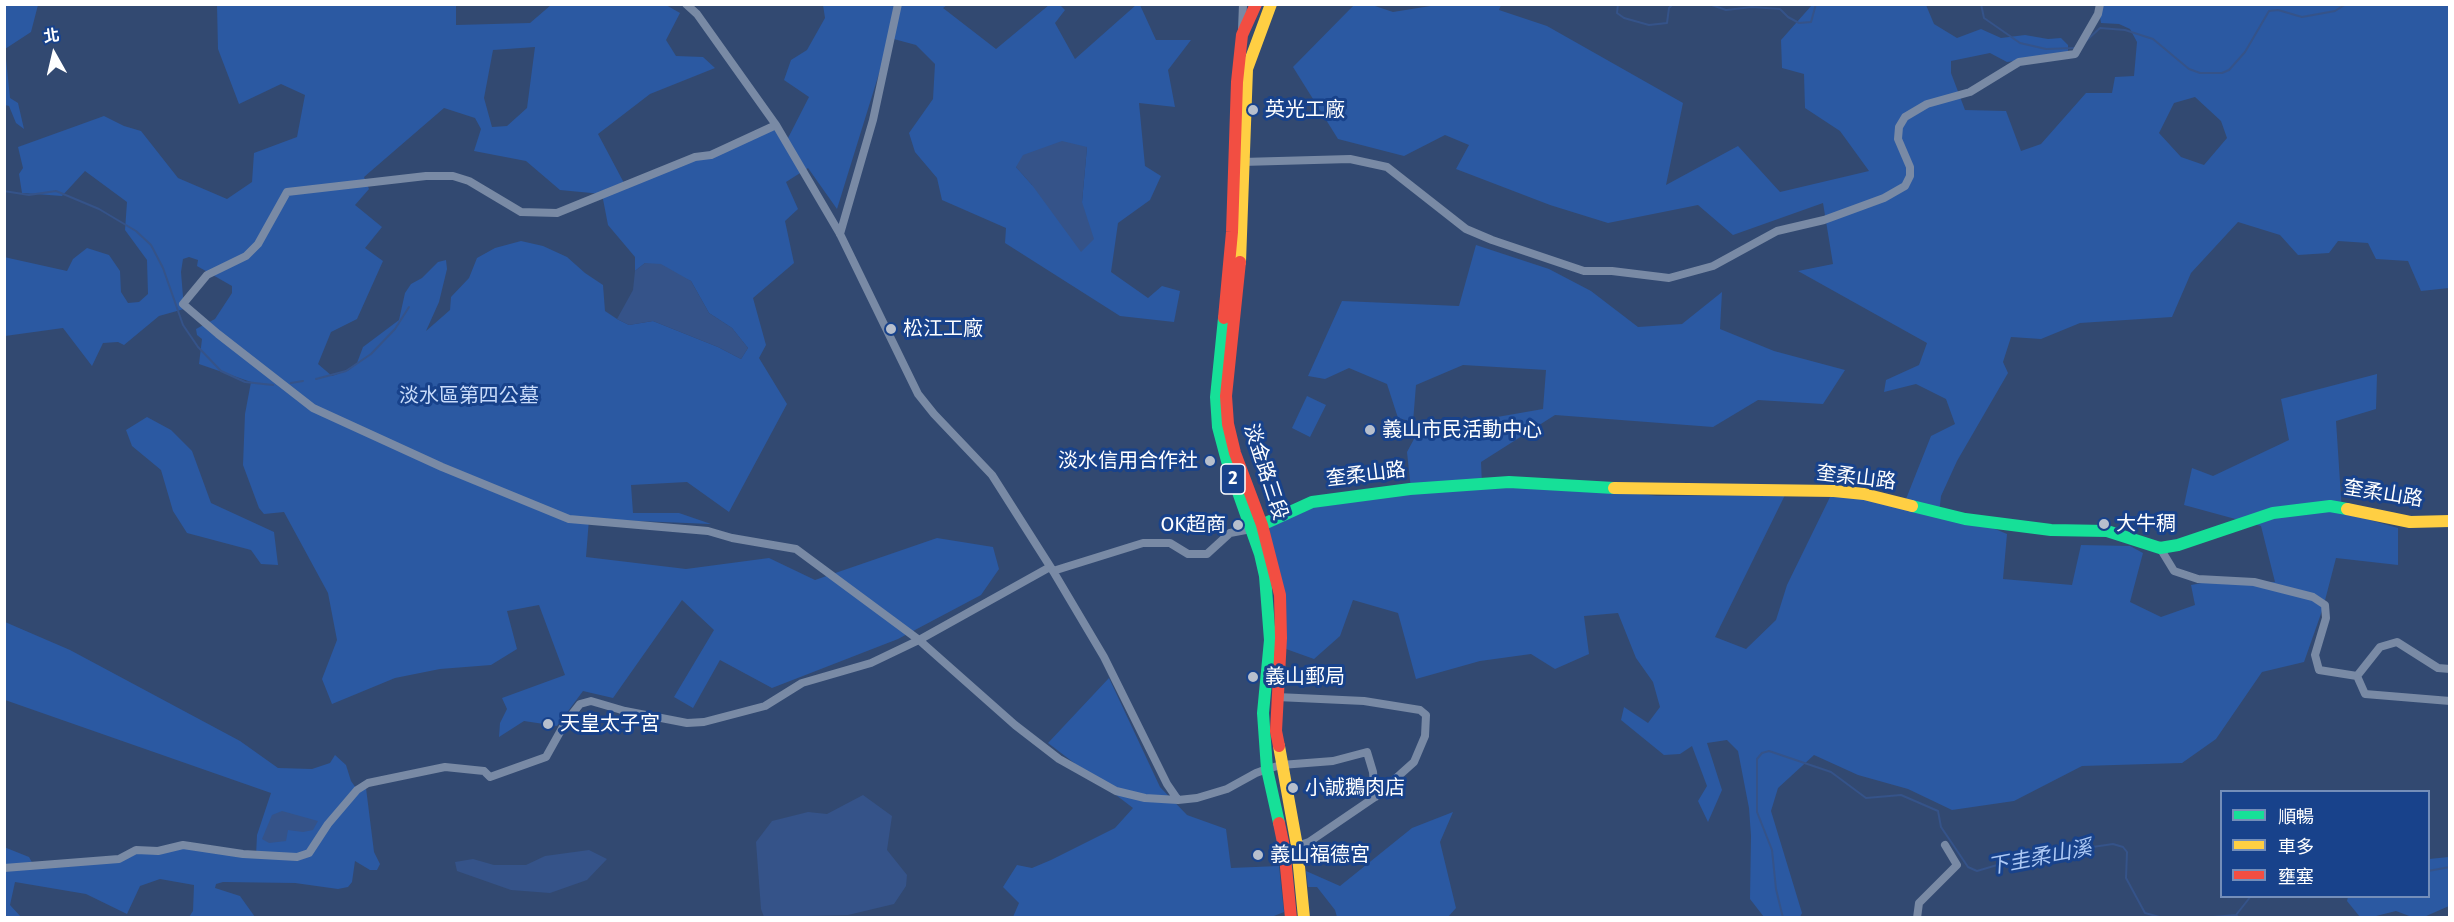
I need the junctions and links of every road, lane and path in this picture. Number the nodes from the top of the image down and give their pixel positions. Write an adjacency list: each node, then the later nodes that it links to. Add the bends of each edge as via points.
1 (686, 4): 9 (street)
2 (898, 4): 11 (street, via 873,120)
3 (1243, 4): 7 (street)
4 (1256, 4): 7 (main road, 淡金路三段 / 2)
5 (1271, 4): 8 (main road, 淡金路三段 / 2)
6 (2100, 4): 10 (street, via 2075,54 2019,62 1970,92 1927,104 1905,117 1898,139 1910,167 1911,176 1905,186 1824,220 1777,231 1713,266 1669,278 1584,272 1492,240 1466,229 1387,167 1350,159)
7 (1242, 35): 8 (street); 10 (main road, 淡金路三段 / 2, via 1237,82)
8 (1247, 69): 10 (main road, 淡金路三段 / 2)
9 (776, 125): 11 (street); 16 (street, via 711,155 695,156 557,213 521,212 469,181 453,176 287,192 258,244 246,256 207,275 183,304 313,408 334,418 569,519 708,531 796,549)
10 (1240, 162): 13 (main road, 淡金路三段 / 2, via 1216,397 1218,427 1227,461)
11 (840, 234): 15 (street, via 918,394 992,475)
12 (2450, 521): 14 (main road, 奎柔山路, via 2410,522 2330,506 2274,513)
13 (1257, 527): 14 (main road, 奎柔山路, via 1312,502 1410,489 1509,482 1854,493 1965,519 2051,530 2107,531); 15 (street, via 1230,533 1207,554 1188,554 1170,543 1143,543); 19 (main road, 淡金路三段 / 2, via 1280,595); 22 (main road, 淡金路三段 / 2, via 1270,640 1263,713)
14 (2160, 548): 18 (street, via 2174,571 2198,579 2254,582 2313,597 2325,605 2326,618 2314,655 2319,670)
15 (1051, 569): 16 (street); 24 (street, via 1104,657)
16 (919, 640): 24 (street, via 1059,759 1116,791); 27 (street, via 871,663 802,683 765,706 704,722 676,721 591,701 580,704 546,757 490,777 484,771 445,767 368,783 357,790 309,852 297,857 183,845 158,851 136,850 119,859)
17 (2450, 669): 18 (street, via 2438,668 2397,642 2380,647)
18 (2357, 676): 20 (street, via 2365,694)
19 (1277, 697): 21 (main road, 淡金路三段 / 2); 23 (street, via 1365,701 1420,710 1426,715 1425,736 1414,762)
20 (2450, 701)
21 (1281, 765): 22 (street); 23 (street, via 1333,761 1367,752); 26 (main road, 淡金路三段 / 2)
22 (1267, 769): 24 (street, via 1227,789); 28 (main road, 淡金路三段 / 2, via 1284,847)
23 (1375, 797): 26 (street)
24 (1178, 800)
25 (1945, 845): 30 (street, via 1957,865 1919,903)
26 (1297, 846): 29 (main road, 淡金路三段 / 2)
27 (4, 867)
28 (1291, 918)
29 (1304, 918)
30 (1917, 918)

